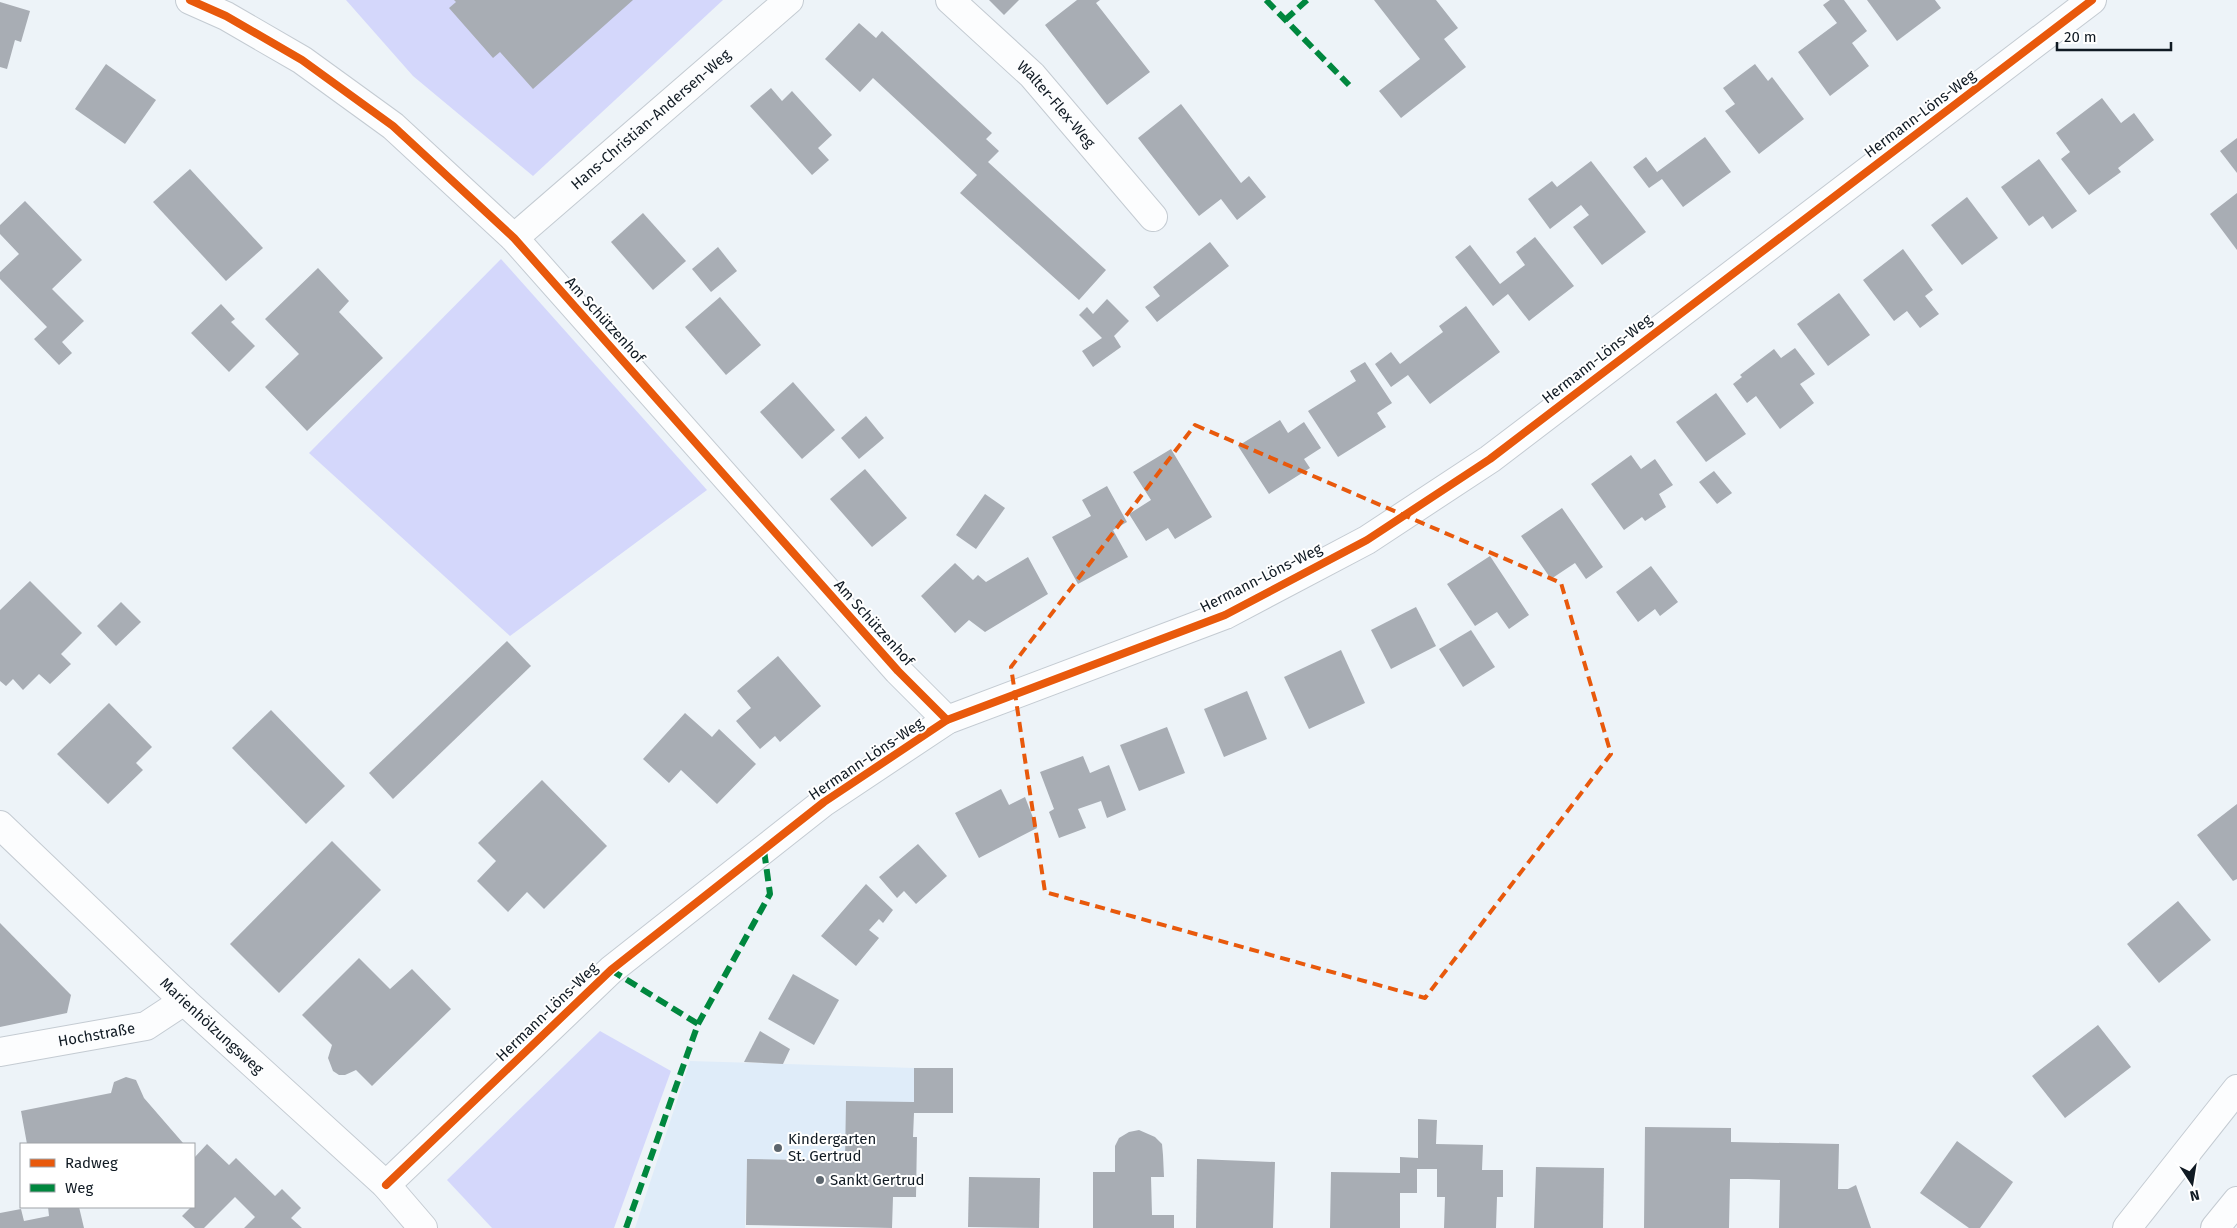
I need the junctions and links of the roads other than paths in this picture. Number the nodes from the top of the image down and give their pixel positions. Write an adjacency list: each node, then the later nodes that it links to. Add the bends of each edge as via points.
1 (190, 0): 6 (street, Am Schützenhof, via 226,16 302,60 393,126)
2 (789, 0): 6 (street, Hans-Christian-Andersen-Weg)
3 (950, 0): 5 (street, Walter-Flex-Weg, via 1032,74)
4 (2092, 0): 7 (street, Hermann-Löns-Weg, via 1490,459 1368,540 1225,615)
5 (1154, 217)
6 (514, 238): 7 (street, Am Schützenhof, via 898,671)
7 (947, 720): 12 (street, Hermann-Löns-Weg, via 824,802 611,970)
8 (0, 825): 9 (street, Marienhölzungsweg)
9 (184, 1002): 10 (street, Hochstraße, via 146,1026); 12 (street, Marienhölzungsweg)
10 (0, 1052)
11 (2237, 1089): 15 (street)
12 (386, 1185): 14 (street, Marienhölzungsweg)
13 (2237, 1200): 16 (street)
14 (423, 1228)
15 (2127, 1228)
16 (2215, 1228)

